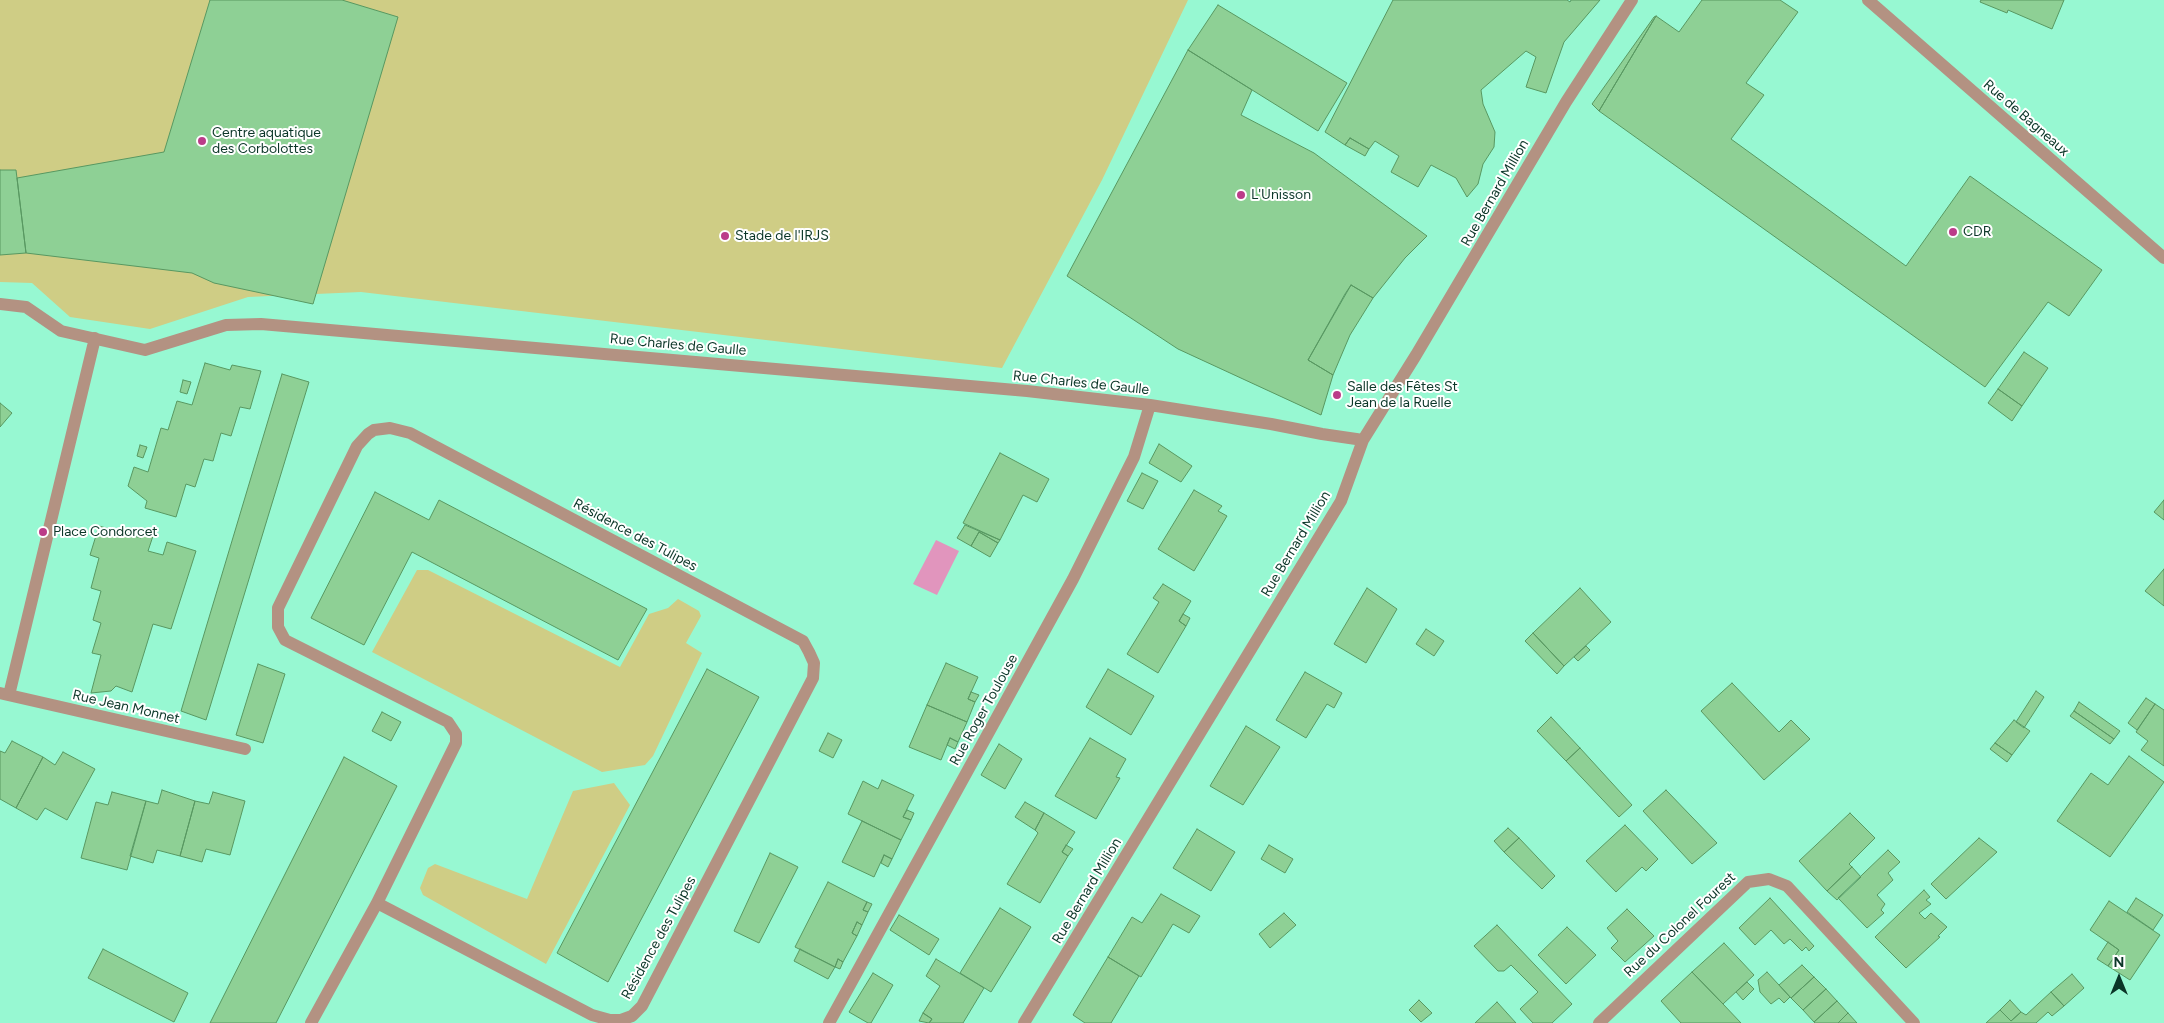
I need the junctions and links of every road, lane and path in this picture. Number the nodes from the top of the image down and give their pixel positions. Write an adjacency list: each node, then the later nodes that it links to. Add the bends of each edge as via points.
1 (1632, 0): 7 (street, Rue Bernard Million, via 1566,102)
2 (1868, 0): 3 (street, Rue de Bagneaux)
3 (2164, 258)
4 (0, 304): 5 (street, Rue Charles de Gaulle, via 26,307 61,331)
5 (94, 338): 6 (street, Rue Charles de Gaulle, via 145,350 226,325 261,324 1018,390); 8 (street)
6 (1150, 405): 7 (street, Rue Charles de Gaulle); 12 (street, Rue Roger Toulouse, via 1134,457 1073,580)
7 (1363, 440): 13 (street, Rue Bernard Million, via 1340,501)
8 (4, 694): 9 (street, Rue Jean Monnet)
9 (245, 749)
10 (377, 902): 10 (street, Résidence des Tulipes, via 592,1015 610,1020 632,1016 642,1006 814,678 814,663 803,641 410,433 390,428 374,430 357,446 278,608 278,627 285,640 435,714 454,728 454,751); 11 (street, Résidence des Tulipes)
11 (311, 1023)
12 (829, 1023)
13 (1024, 1023)
14 (1599, 1023): 15 (street, Rue du Colonel Fourest, via 1748,882 1769,879 1787,886)
15 (1914, 1023)

